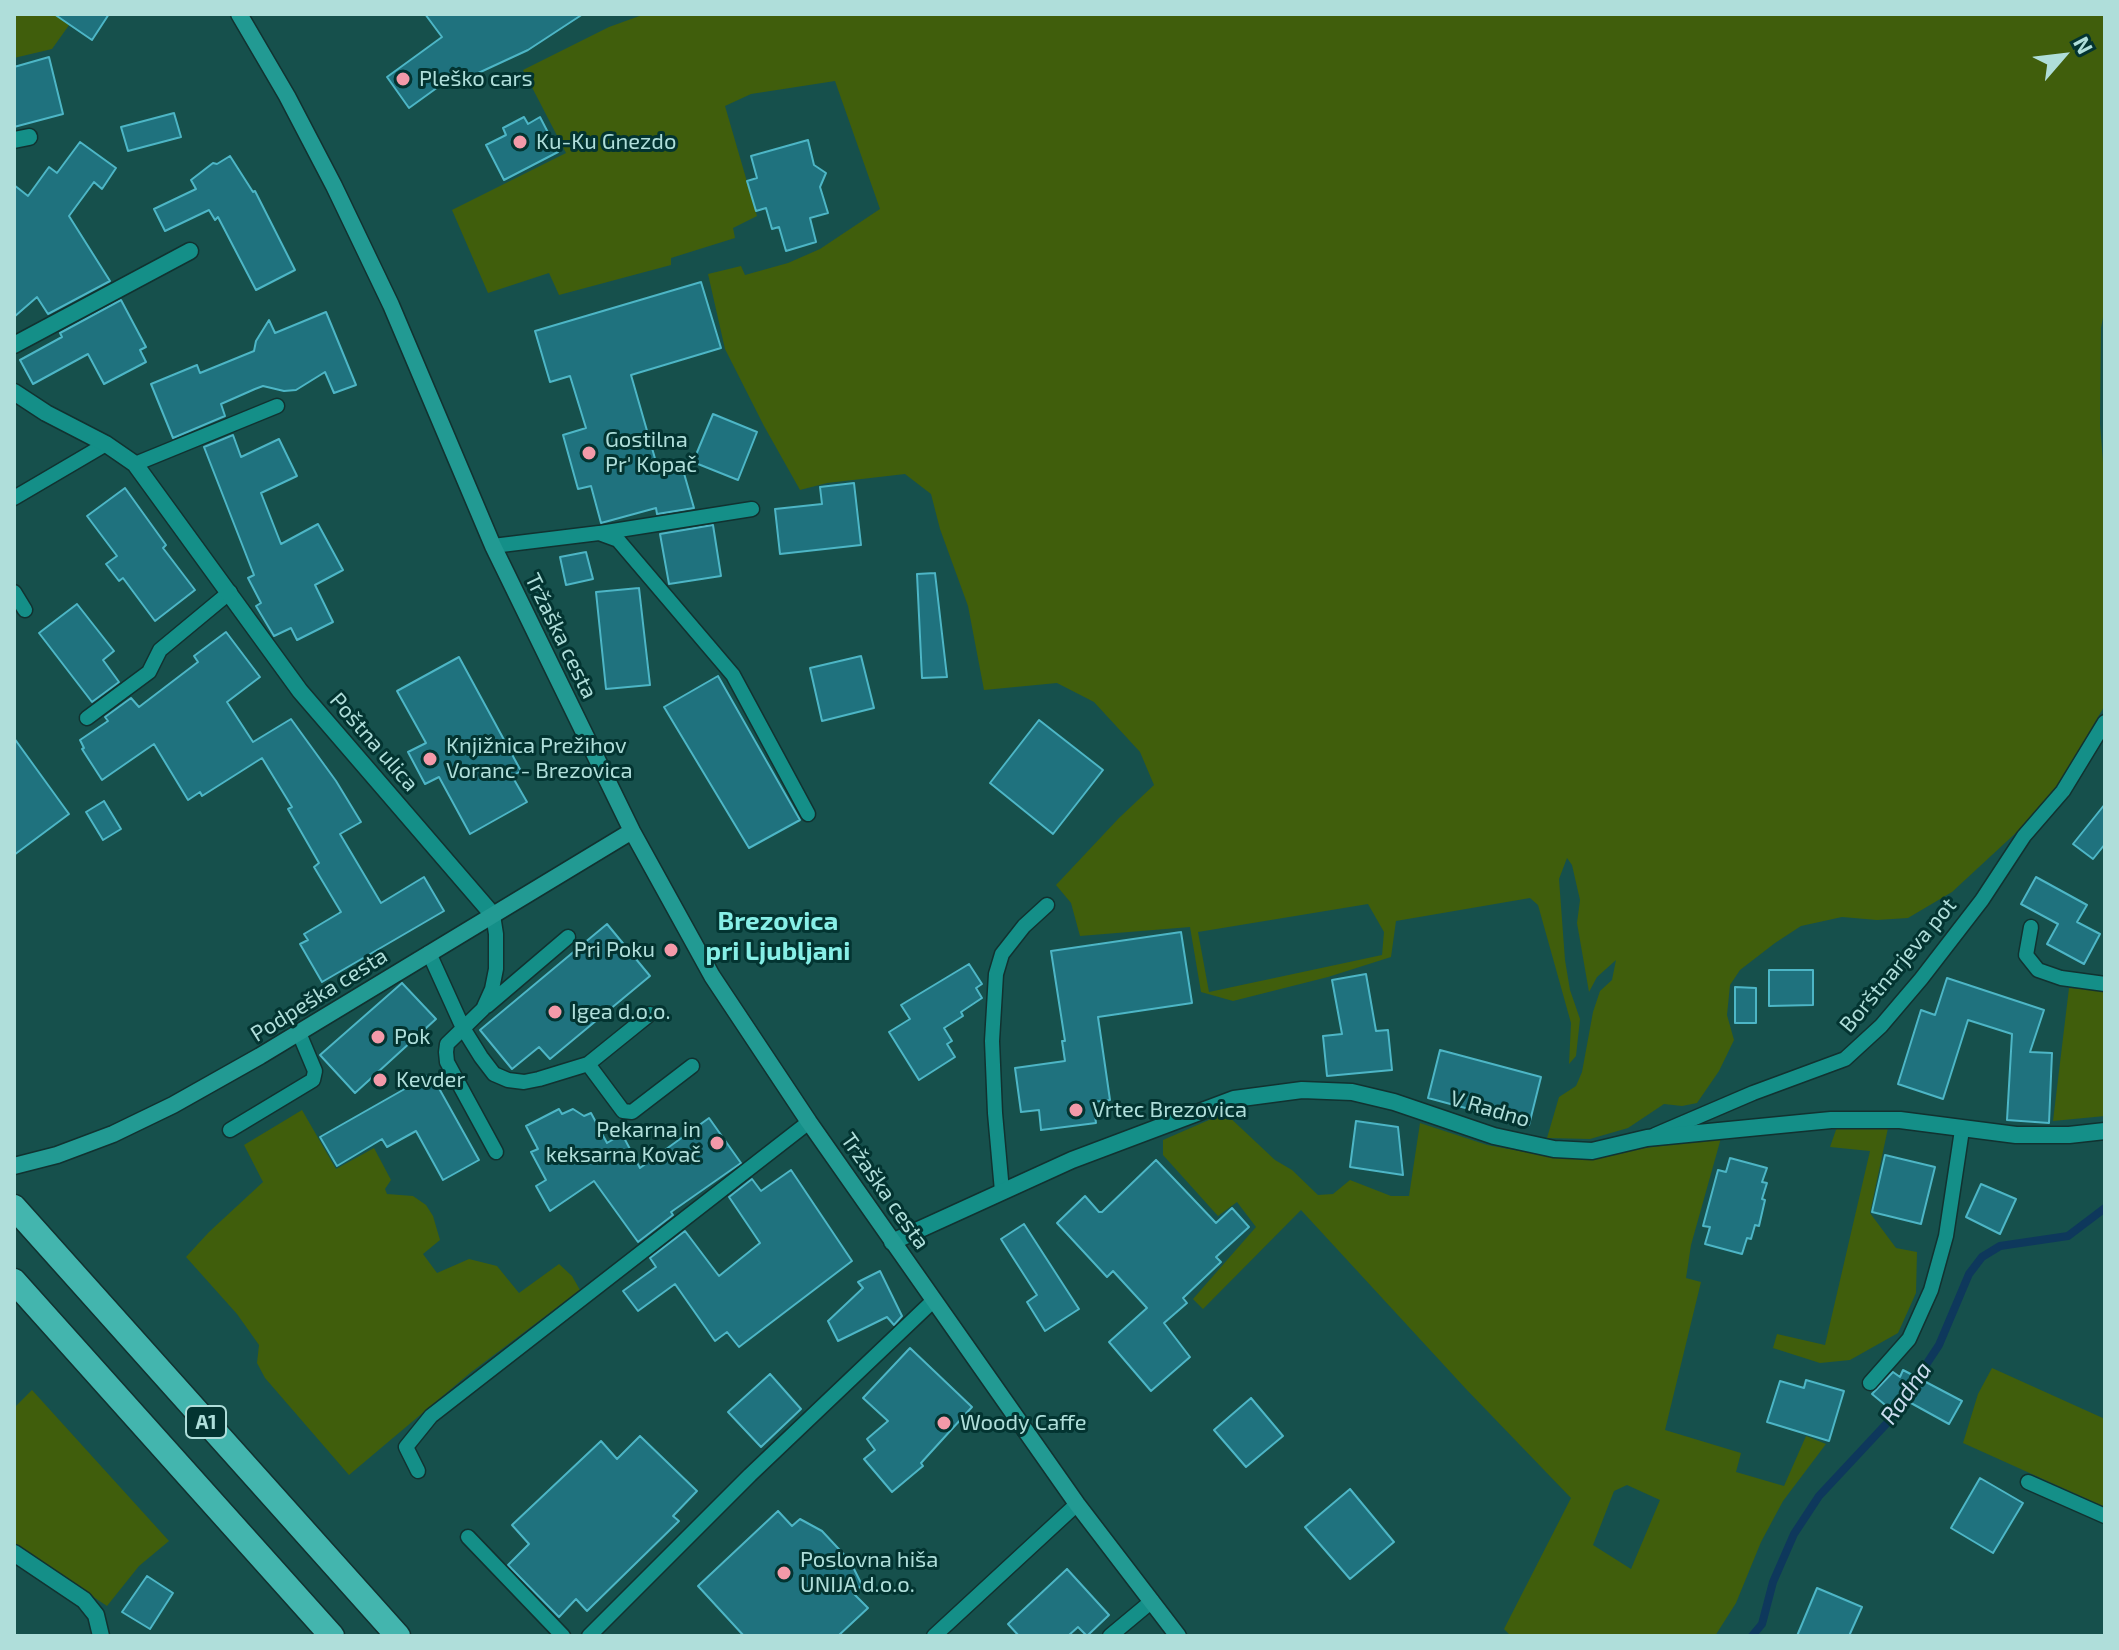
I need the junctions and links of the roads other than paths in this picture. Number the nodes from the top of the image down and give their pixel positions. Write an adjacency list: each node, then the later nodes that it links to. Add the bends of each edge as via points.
1 (239, 14): 11 (main road, Tržaška cesta, via 287,96 391,305)
2 (190, 251): 3 (street)
3 (14, 345)
4 (14, 392): 6 (street, Poštna ulica)
5 (277, 406): 7 (lane)
6 (106, 444): 7 (street, Poštna ulica); 8 (lane)
7 (135, 464): 13 (street, Poštna ulica)
8 (14, 498)
9 (752, 509): 10 (lane)
10 (599, 533): 11 (lane); 17 (lane, via 618,540 733,675)
11 (493, 546): 18 (main road, Tržaška cesta)
12 (14, 592): 14 (lane)
13 (230, 592): 15 (lane, via 160,650 149,672); 20 (street, Poštna ulica, via 300,691)
14 (25, 610)
15 (87, 718)
16 (2105, 722): 35 (lane, Borštnarjeva pot, via 2063,791 2024,836 1982,900 1881,1026 1845,1059)
17 (808, 814)
18 (632, 831): 20 (main road, Podpeška cesta); 31 (main road, Tržaška cesta, via 712,976)
19 (1047, 905): 38 (lane, via 1002,954 996,974 992,1041)
20 (493, 915): 23 (main road, Podpeška cesta); 25 (lane, via 496,969)
21 (2031, 927): 24 (lane, via 2026,955 2038,970)
22 (568, 937): 25 (lane)
23 (429, 953): 27 (lane); 28 (main road, Podpeška cesta)
24 (2105, 984)
25 (483, 1009): 27 (lane)
26 (650, 1014): 29 (lane)
27 (463, 1028): 29 (lane, via 494,1074 508,1080 524,1082); 36 (lane, via 447,1044 447,1062)
28 (299, 1033): 32 (lane, via 315,1071 313,1080); 37 (main road, Podpeška cesta, via 113,1134)
29 (588, 1064): 30 (lane, via 623,1111 632,1112)
30 (692, 1066)
31 (809, 1122): 40 (main road, Tržaška cesta); 44 (lane, via 431,1416 406,1447)
32 (230, 1130)
33 (1962, 1130): 34 (street, V Radno, via 2016,1135); 35 (street, V Radno, via 1900,1120 1831,1120); 43 (lane, via 1946,1236 1931,1290 1909,1339)
34 (2105, 1131)
35 (1647, 1138): 38 (street, V Radno, via 1592,1151 1554,1149 1494,1136 1366,1095 1302,1090 1234,1099)
36 (496, 1152)
37 (14, 1166)
38 (1002, 1191): 40 (street, V Radno)
39 (14, 1207): 53 (highway, A1)
40 (892, 1242): 42 (main road, Tržaška cesta)
41 (14, 1281): 52 (highway, A1)
42 (934, 1300): 46 (main road, Tržaška cesta); 55 (lane)
43 (1870, 1383)
44 (418, 1471)
45 (2028, 1482): 47 (lane)
46 (1077, 1504): 50 (main road, Tržaška cesta); 56 (lane)
47 (2105, 1516)
48 (468, 1537): 54 (lane)
49 (14, 1553): 51 (street, via 84,1600 96,1615)
50 (1152, 1601): 57 (lane); 58 (main road, Tržaška cesta)
51 (101, 1636)
52 (332, 1636)
53 (398, 1636)
54 (563, 1636)
55 (589, 1636)
56 (934, 1636)
57 (1110, 1636)
58 (1178, 1636)

